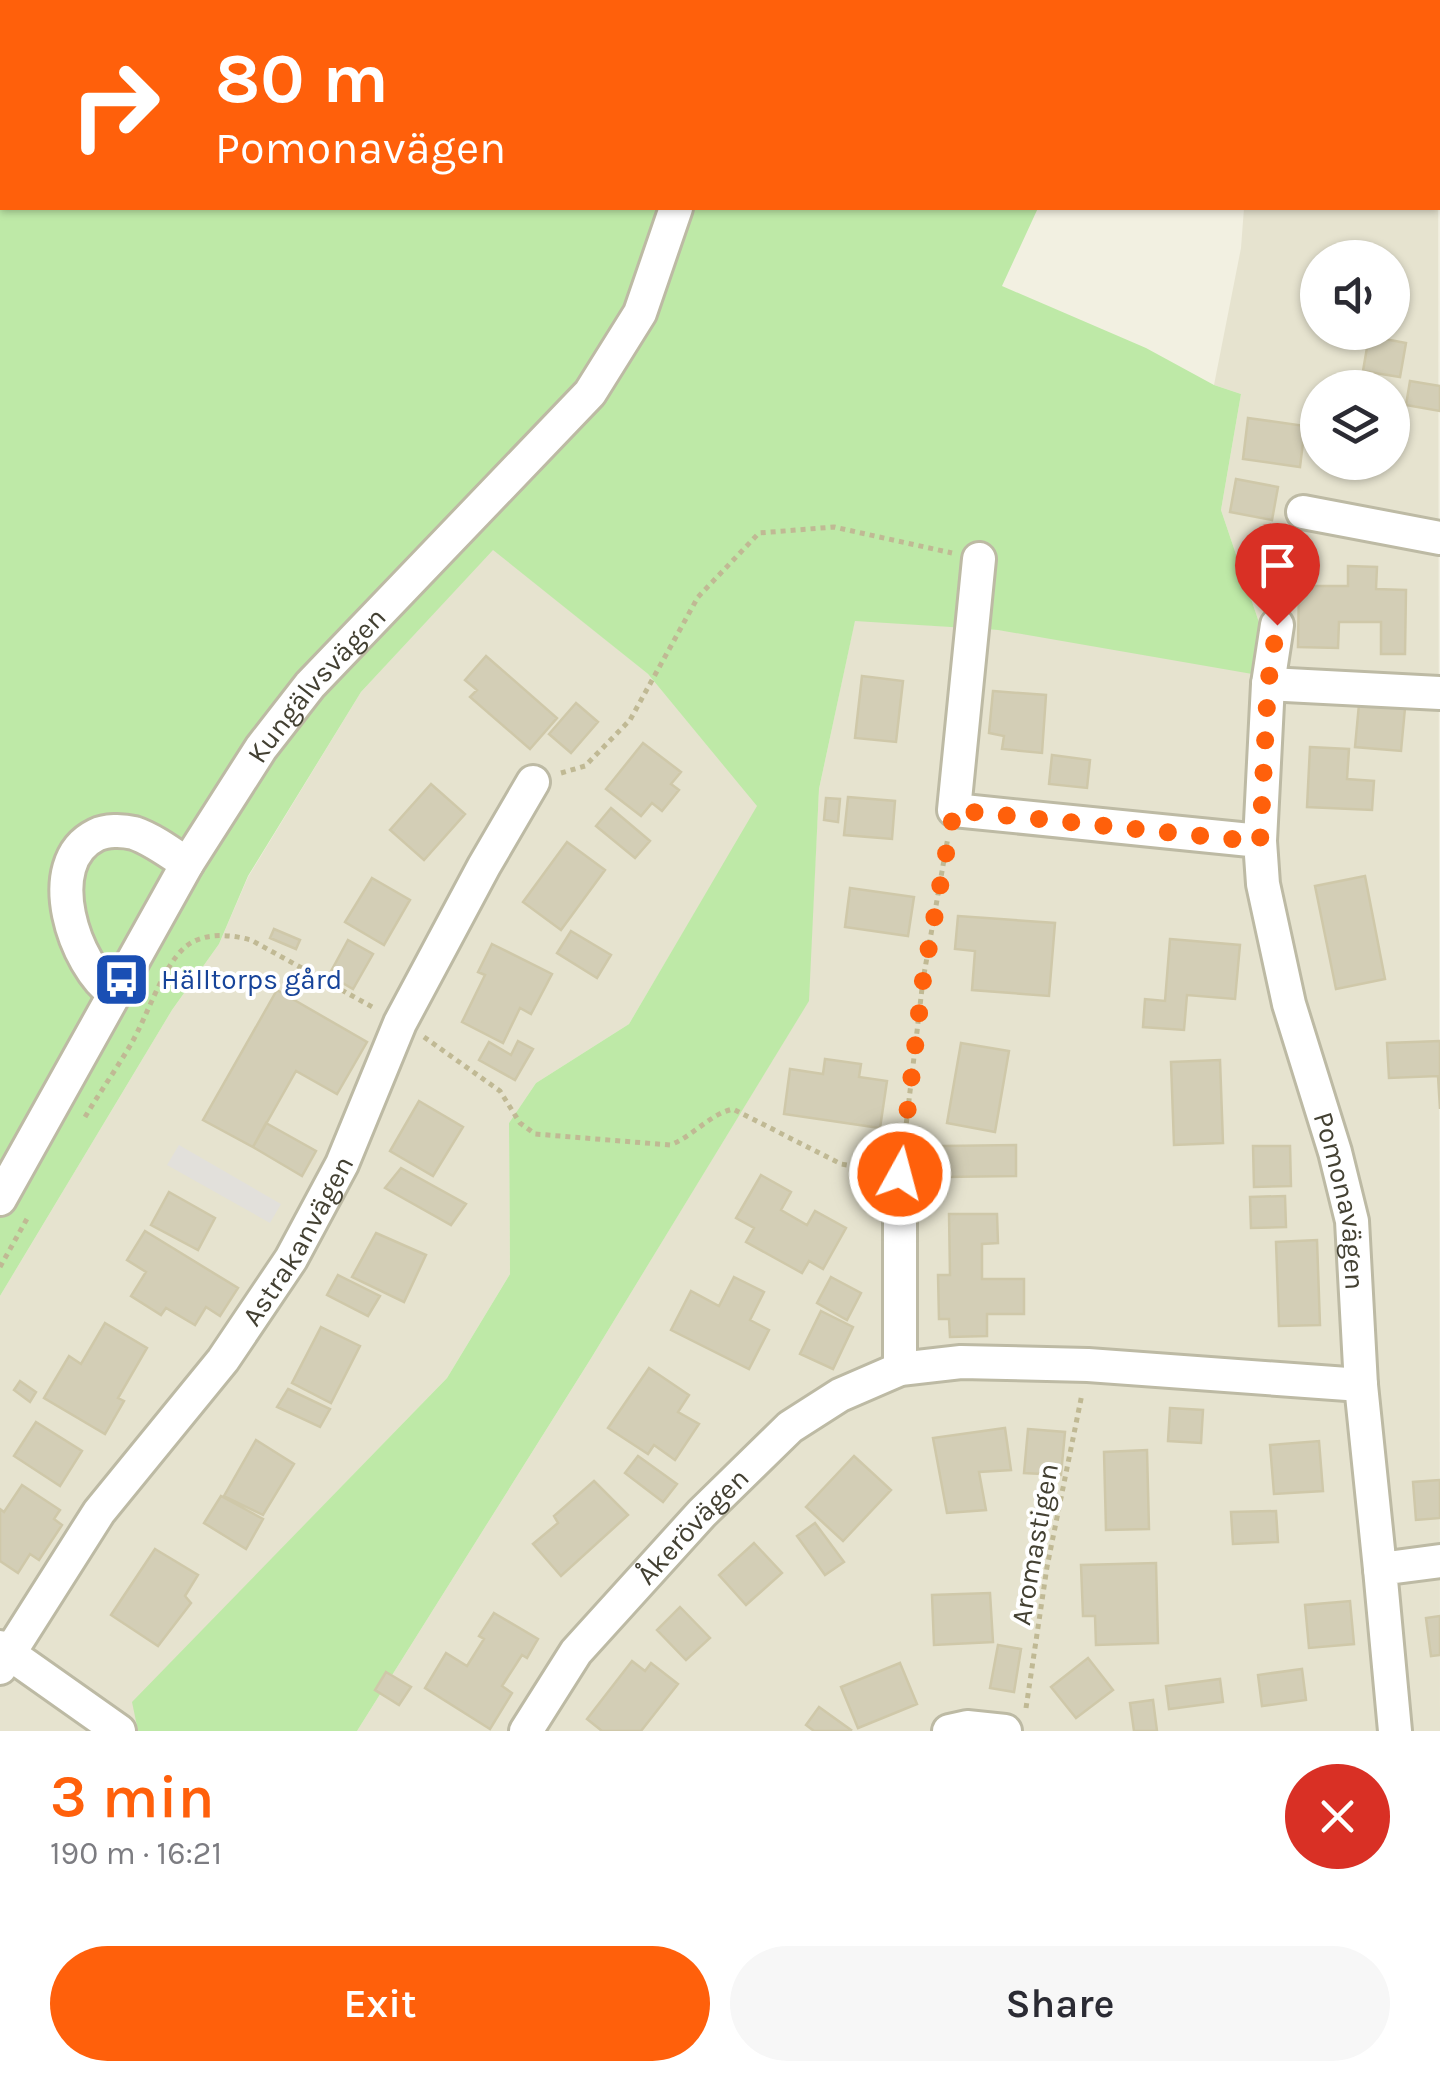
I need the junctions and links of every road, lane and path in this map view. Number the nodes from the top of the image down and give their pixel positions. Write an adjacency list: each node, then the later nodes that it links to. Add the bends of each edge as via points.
1 (675, 210): 11 (street, Kungälvsvägen, via 640,313 590,393 310,685)
2 (1303, 512): 3 (street)
3 (1440, 538)
4 (979, 559): 8 (path, via 834,527 759,533 698,597 630,720 585,766); 9 (street)
5 (1277, 625): 6 (street, Pomonavägen)
6 (1268, 684): 7 (street); 10 (street, Pomonavägen)
7 (1440, 692)
8 (533, 782): 20 (street, Astrakanvägen, via 400,1023 342,1164 290,1259 223,1360 98,1512)
9 (954, 810): 10 (street); 13 (path, via 923,980)
10 (1260, 842): 17 (street, Pomonavägen, via 1289,1004 1352,1221)
11 (187, 864): 12 (street, Kungälvsvägen); 12 (street, via 133,833 104,831 83,842 68,864 64,889 71,921 99,983)
12 (114, 993): 14 (street, Kungälvsvägen)
13 (900, 1174): 16 (street)
14 (0, 1199)
15 (1088, 1364): 16 (street, Åkerövägen, via 960,1362); 17 (street, Åkerövägen); 21 (path, Aromastigen)
16 (900, 1369): 23 (street, Åkerövägen, via 840,1394 790,1428 576,1652)
17 (1361, 1385): 19 (street, Pomonavägen)
18 (1440, 1561): 19 (street)
19 (1380, 1569): 25 (street, Pomonavägen)
20 (4, 1656): 22 (street)
21 (1015, 1722): 24 (street)
22 (120, 1731)
23 (526, 1731)
24 (949, 1731)
25 (1395, 1731)

